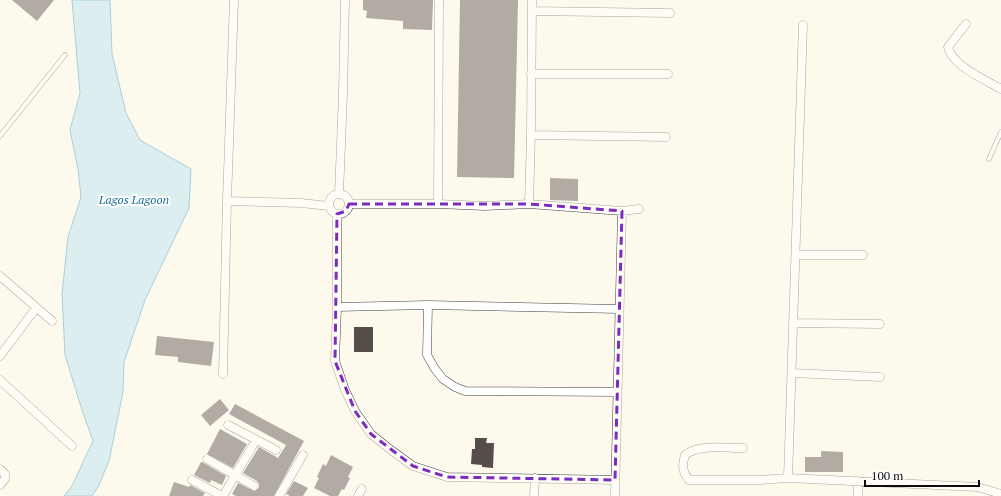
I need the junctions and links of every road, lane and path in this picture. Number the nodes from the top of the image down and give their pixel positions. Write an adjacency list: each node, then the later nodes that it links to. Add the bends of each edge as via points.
1 (234, 0): 19 (street)
2 (345, 0): 18 (street)
3 (439, 0): 21 (street)
4 (532, 0): 5 (street)
5 (532, 11): 6 (street); 10 (street)
6 (670, 13)
7 (966, 24): 12 (street, via 948,47 949,53 962,66)
8 (803, 25): 27 (street)
9 (65, 55): 15 (lane)
10 (531, 74): 11 (street); 14 (street)
11 (668, 74)
12 (1001, 89)
13 (1001, 132): 17 (lane)
14 (531, 135): 16 (street); 22 (street)
15 (0, 136)
16 (666, 138)
17 (989, 159)
18 (339, 194): 20 (street, via 346,197); 23 (street, via 332,198)
19 (227, 201): 23 (street); 39 (street)
20 (349, 204): 21 (street); 26 (street, via 344,213)
21 (438, 204): 22 (street)
22 (529, 204): 25 (street)
23 (329, 206): 26 (street)
24 (639, 209): 25 (street)
25 (622, 211): 33 (street)
26 (337, 214): 31 (street)
27 (796, 255): 28 (street); 35 (street)
28 (863, 255)
29 (0, 276): 32 (street)
30 (428, 305): 31 (street); 33 (street); 42 (street, via 427,355 443,379 455,387 465,391)
31 (337, 307): 52 (street, via 335,361 355,411 371,434 414,466 447,477)
32 (36, 308): 34 (street); 37 (street)
33 (619, 309): 42 (street)
34 (52, 321)
35 (794, 323): 36 (street); 38 (street)
36 (880, 324)
37 (0, 356)
38 (792, 372): 40 (street); 53 (street)
39 (223, 374)
40 (880, 377)
41 (0, 380): 45 (street)
42 (617, 392): 55 (street)
43 (228, 425): 44 (street)
44 (256, 440): 47 (street); 51 (street)
45 (72, 446)
46 (743, 448): 53 (street, via 706,448 690,451 685,455 684,475 689,480)
47 (276, 450)
48 (303, 455): 61 (street)
49 (207, 459): 51 (street)
50 (0, 469): 57 (street, via 5,474 5,479)
51 (236, 475): 58 (street); 60 (street)
52 (535, 478): 55 (street); 62 (street)
53 (788, 478): 56 (street)
54 (192, 480): 60 (street)
55 (615, 480): 63 (street)
56 (858, 482): 59 (street, via 977,487); 64 (street)
57 (0, 485)
58 (254, 486)
59 (1001, 494)
60 (222, 496)
61 (279, 496)
62 (534, 496)
63 (615, 496)
64 (858, 496)

